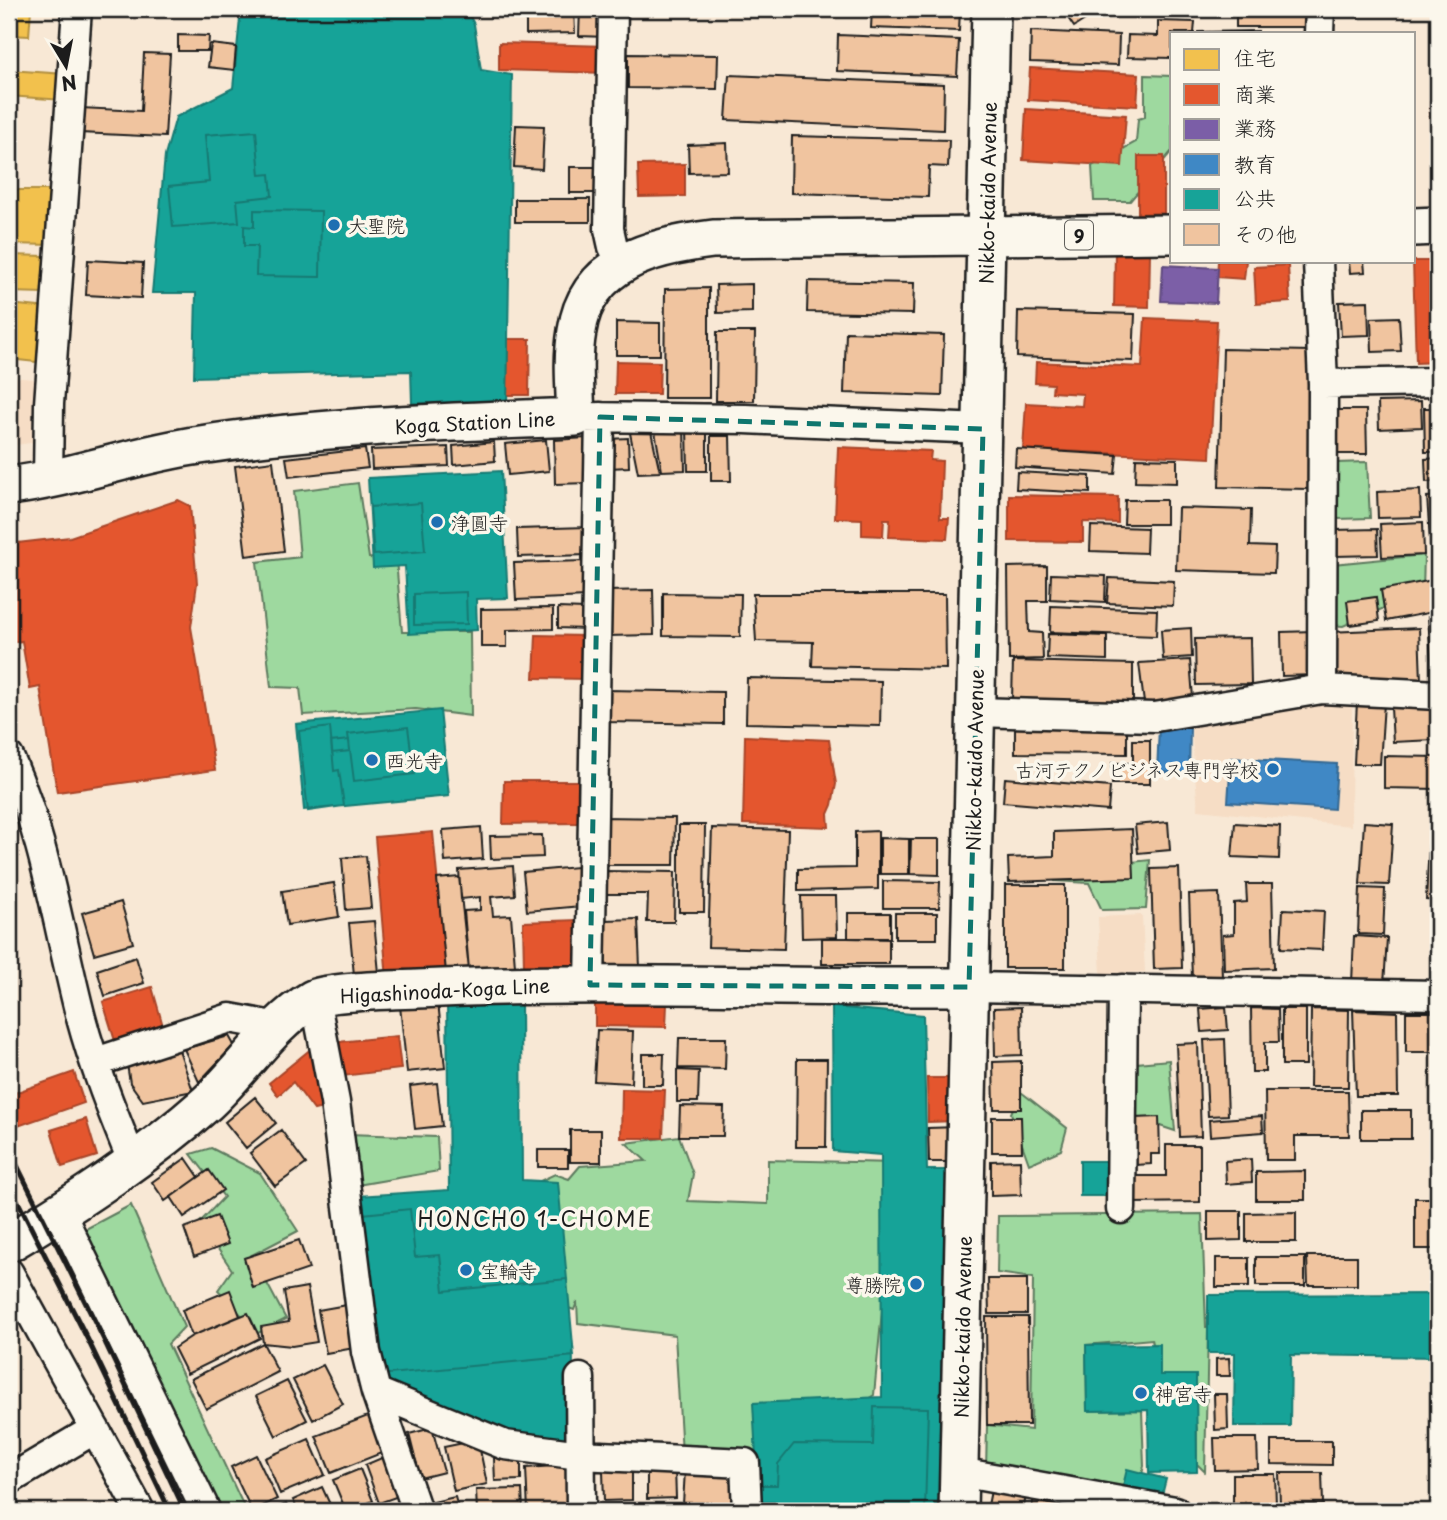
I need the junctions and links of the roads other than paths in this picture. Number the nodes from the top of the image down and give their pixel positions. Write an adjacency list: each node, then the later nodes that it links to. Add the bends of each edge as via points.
1 (77, 9): 16 (street, via 49,404)
2 (613, 9): 10 (street, via 609,229)
3 (991, 9): 9 (main road, Nikko-kaido Avenue)
4 (1320, 9): 5 (street)
5 (1319, 32)
6 (1438, 226): 7 (main road)
7 (1416, 227)
8 (1170, 233): 9 (main road, 9)
9 (986, 237): 10 (main road, Koga Station Line, via 713,239 680,243); 15 (main road, Nikko-kaido Avenue)
10 (623, 262): 14 (main road, Koga Station Line, via 583,308 577,328 574,355)
11 (1318, 262): 13 (street)
12 (1438, 382): 13 (street)
13 (1324, 384): 18 (street)
14 (588, 417): 15 (street); 16 (main road, Koga Station Line, via 355,428 231,440 155,453); 23 (street)
15 (983, 429): 20 (main road, Nikko-kaido Avenue)
16 (48, 481): 17 (main road, Koga Station Line)
17 (9, 486)
18 (1322, 689): 19 (street); 20 (street, via 1155,717)
19 (1438, 695)
20 (976, 712): 24 (main road, Nikko-kaido Avenue)
21 (9, 757): 22 (street)
22 (16, 792): 29 (street, via 39,837 82,1021)
23 (590, 985): 24 (main road, Higashinoda-Koga Line); 27 (main road, Higashinoda-Koga Line, via 514,984)
24 (969, 987): 25 (street); 39 (main road, Nikko-kaido Avenue)
25 (1123, 989): 26 (street); 31 (street)
26 (1438, 995)
27 (315, 998): 28 (main road, Higashinoda-Koga Line); 36 (street, via 335,1102 366,1352)
28 (278, 1027): 29 (street, via 230,1018); 30 (main road, Higashinoda-Koga Line, via 210,1100)
29 (96, 1062): 30 (street)
30 (133, 1163): 32 (main road, Higashinoda-Koga Line)
31 (1121, 1209)
32 (60, 1212): 33 (main road, Higashinoda-Koga Line); 42 (street)
33 (9, 1243)
34 (9, 1273): 37 (street)
35 (580, 1378): 38 (street)
36 (376, 1392): 38 (street, via 505,1445); 43 (street)
37 (95, 1429): 40 (street); 41 (street)
38 (580, 1455): 44 (street); 45 (street, via 745,1463)
39 (959, 1472): 46 (main road, Nikko-kaido Avenue); 47 (street)
40 (9, 1480)
41 (135, 1507)
42 (206, 1511)
43 (417, 1511)
44 (581, 1511)
45 (747, 1511)
46 (958, 1511)
47 (1175, 1511)

